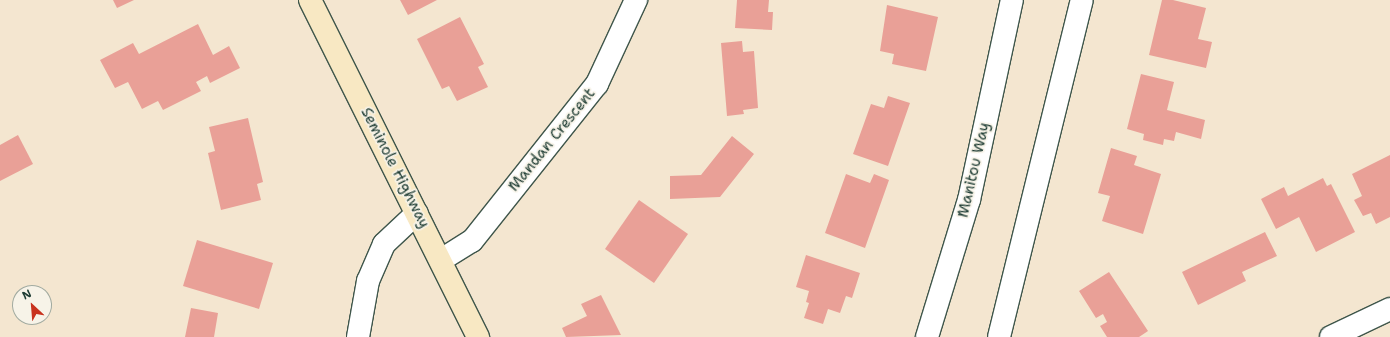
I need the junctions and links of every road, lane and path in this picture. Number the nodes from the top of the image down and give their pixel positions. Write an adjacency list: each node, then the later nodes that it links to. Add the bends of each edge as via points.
1 (310, 0): 5 (street, Seminole Highway)
2 (636, 0): 6 (street, Mandan Crescent, via 597,84 472,241)
3 (1012, 0): 10 (street, Manitou Way, via 969,200)
4 (1082, 0): 11 (street)
5 (417, 213): 6 (street, Seminole Highway); 8 (street, via 384,244 368,281)
6 (441, 260): 9 (street, Seminole Highway)
7 (1390, 309): 12 (street)
8 (358, 337)
9 (478, 337)
10 (927, 337)
11 (999, 337)
12 (1331, 337)

